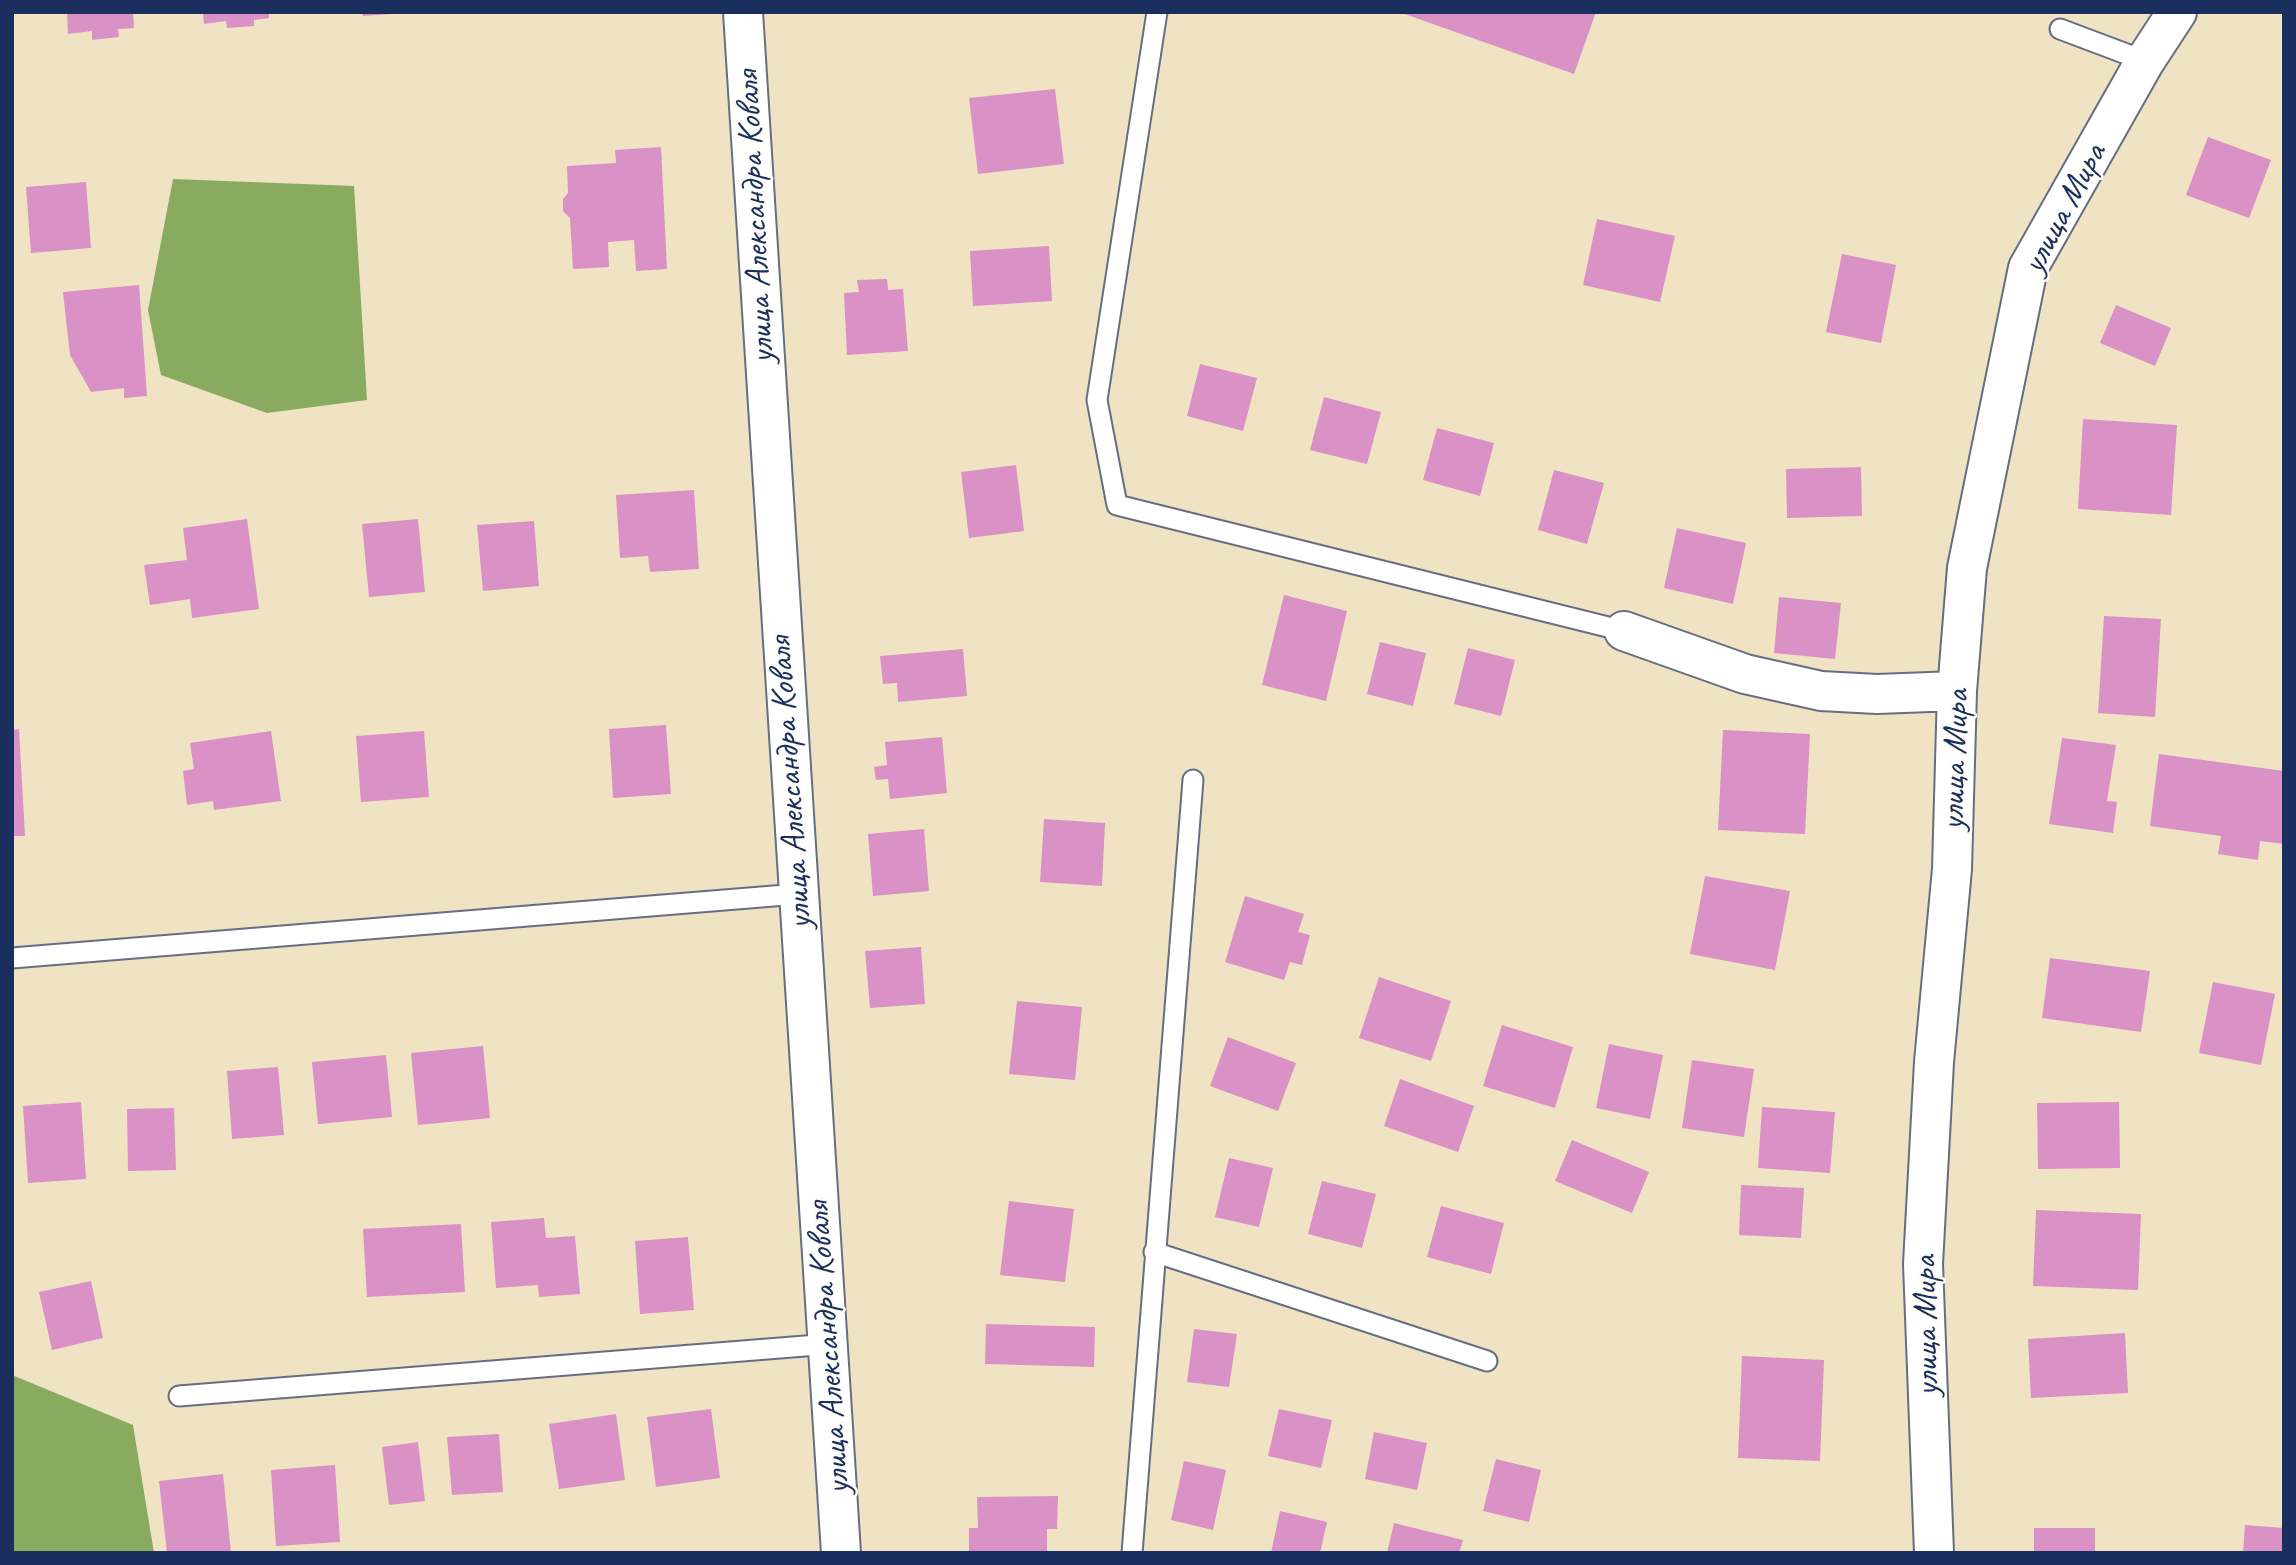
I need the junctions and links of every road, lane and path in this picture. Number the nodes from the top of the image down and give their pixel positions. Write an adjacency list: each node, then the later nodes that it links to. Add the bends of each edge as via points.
1 (743, 12): 9 (street, улица Александра Коваля)
2 (1157, 12): 6 (lane, via 1097,400 1117,505)
3 (2177, 12): 5 (street, улица Мира)
4 (2060, 29): 5 (lane)
5 (2145, 61): 7 (street, улица Мира, via 2028,268 1967,568)
6 (1624, 631): 7 (street, via 1745,674 1821,691)
7 (1957, 691): 17 (street, улица Мира, via 1952,869 1934,1062 1923,1264)
8 (1193, 780): 11 (lane)
9 (798, 894): 10 (lane); 12 (street, улица Александра Коваля)
10 (12, 958)
11 (1154, 1252): 13 (lane); 16 (lane)
12 (830, 1344): 14 (lane); 15 (street, улица Александра Коваля)
13 (1487, 1362)
14 (179, 1396)
15 (841, 1553)
16 (1132, 1553)
17 (1934, 1553)

